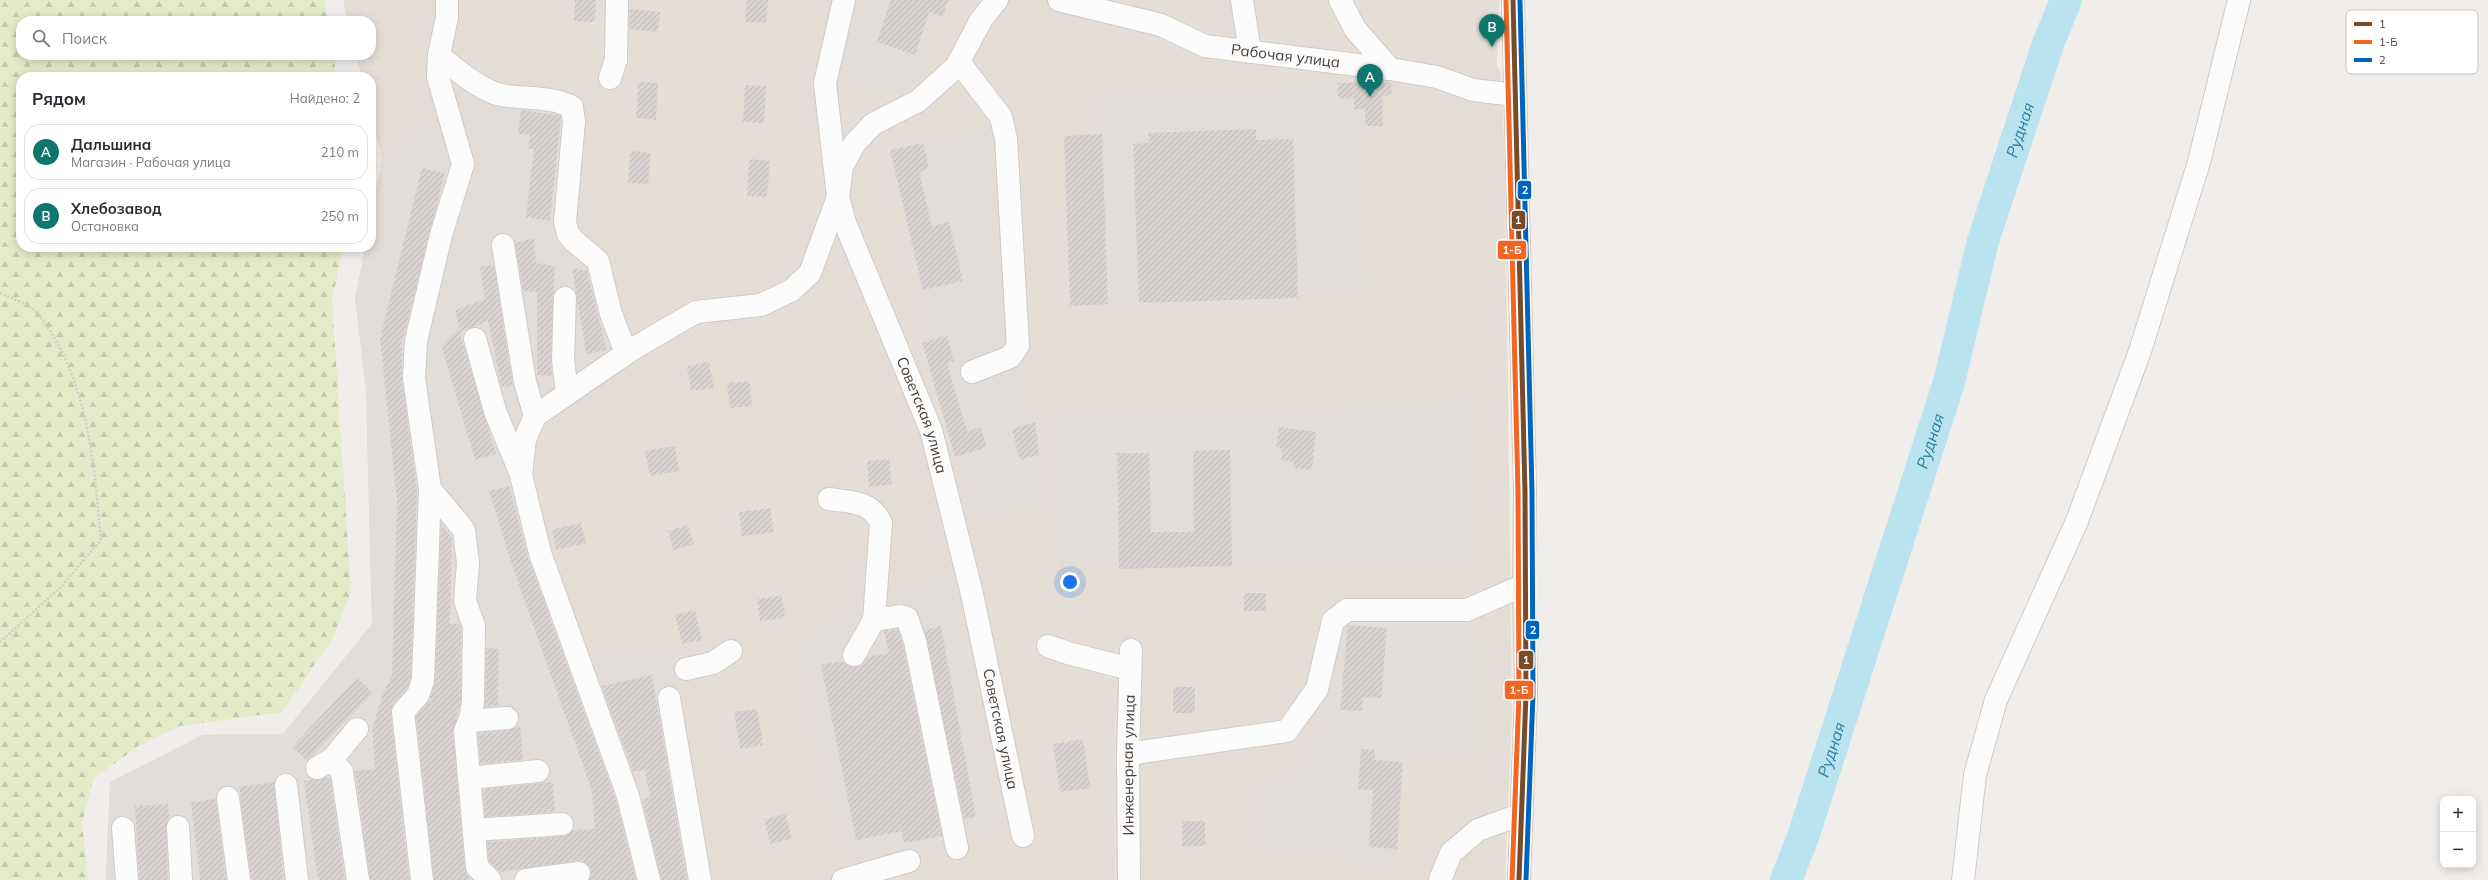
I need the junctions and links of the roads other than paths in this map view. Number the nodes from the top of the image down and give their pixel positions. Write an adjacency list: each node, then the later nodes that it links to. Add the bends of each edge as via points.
1 (447, 0): 11 (street, via 447,17)
2 (616, 0): 14 (street, via 616,60)
3 (844, 0): 16 (street, Советская улица, via 825,83)
4 (997, 0): 12 (street, via 982,20)
5 (1059, 0): 10 (street, Рабочая улица, via 1161,25 1204,46)
6 (1242, 0): 10 (street)
7 (1340, 0): 13 (street, via 1355,29)
8 (1513, 0): 15 (main road)
9 (2239, 0): 65 (street, via 2199,162 2140,350 2077,521 1996,700 1975,775)
10 (1250, 52): 13 (street, Рабочая улица)
11 (439, 55): 20 (street, via 458,73 499,94 561,101 572,107 574,121 565,222 568,234 598,261 611,314); 25 (street, via 438,77 463,164 440,235 416,342 414,378)
12 (959, 62): 16 (street, via 918,101 873,124 855,143 842,166); 21 (street, via 1001,116 1006,139 1018,346 1010,358)
13 (1390, 69): 15 (street, Рабочая улица, via 1437,77 1473,90)
14 (610, 78)
15 (1516, 95): 27 (main road, via 1525,492)
16 (838, 197): 20 (street, via 810,273 792,290 761,306 696,312); 47 (street, Советская улица, via 845,223 932,430 972,594)
17 (503, 245): 23 (street, via 525,382)
18 (565, 298): 22 (street, via 563,359)
19 (475, 339): 24 (street, via 495,411)
20 (626, 353): 22 (street)
21 (972, 372)
22 (567, 394): 23 (street)
23 (535, 416): 24 (street, via 525,439)
24 (521, 475): 59 (street, via 540,553 628,796)
25 (430, 490): 35 (street, via 464,530 468,563 465,600 474,626 473,701); 57 (street, via 423,680 418,695 403,712)
26 (830, 499): 28 (street, via 865,504 877,512 882,523)
27 (1524, 585): 37 (street, via 1467,610 1347,610 1333,621 1316,689 1287,731); 42 (main road, via 1526,694)
28 (874, 620): 31 (street); 48 (street, via 900,616 907,618 915,641)
29 (1048, 646): 37 (street, Инженерная улица, via 1068,654 1131,660)
30 (731, 651): 32 (street, via 713,663)
31 (854, 655)
32 (686, 669)
33 (669, 698): 60 (street)
34 (507, 718): 35 (street)
35 (469, 721): 39 (street, via 465,731)
36 (357, 729): 56 (street, via 325,763 342,772)
37 (1128, 754): 62 (street, Инженерная улица)
38 (538, 771): 39 (street)
39 (469, 778): 46 (street)
40 (286, 785): 55 (street)
41 (228, 798): 54 (street)
42 (1522, 814): 63 (street, via 1478,830 1451,853); 64 (main road)
43 (562, 824): 46 (street)
44 (178, 827): 53 (street)
45 (123, 828): 52 (street)
46 (474, 830): 51 (street)
47 (1023, 836)
48 (957, 848)
49 (909, 861): 61 (street)
50 (579, 873): 58 (street)
51 (482, 876)
52 (127, 880)
53 (181, 880)
54 (239, 880)
55 (297, 880)
56 (358, 880)
57 (422, 880)
58 (526, 880)
59 (649, 880)
60 (700, 880)
61 (843, 880)
62 (1129, 880)
63 (1440, 880)
64 (1519, 880)
65 (1963, 880)

